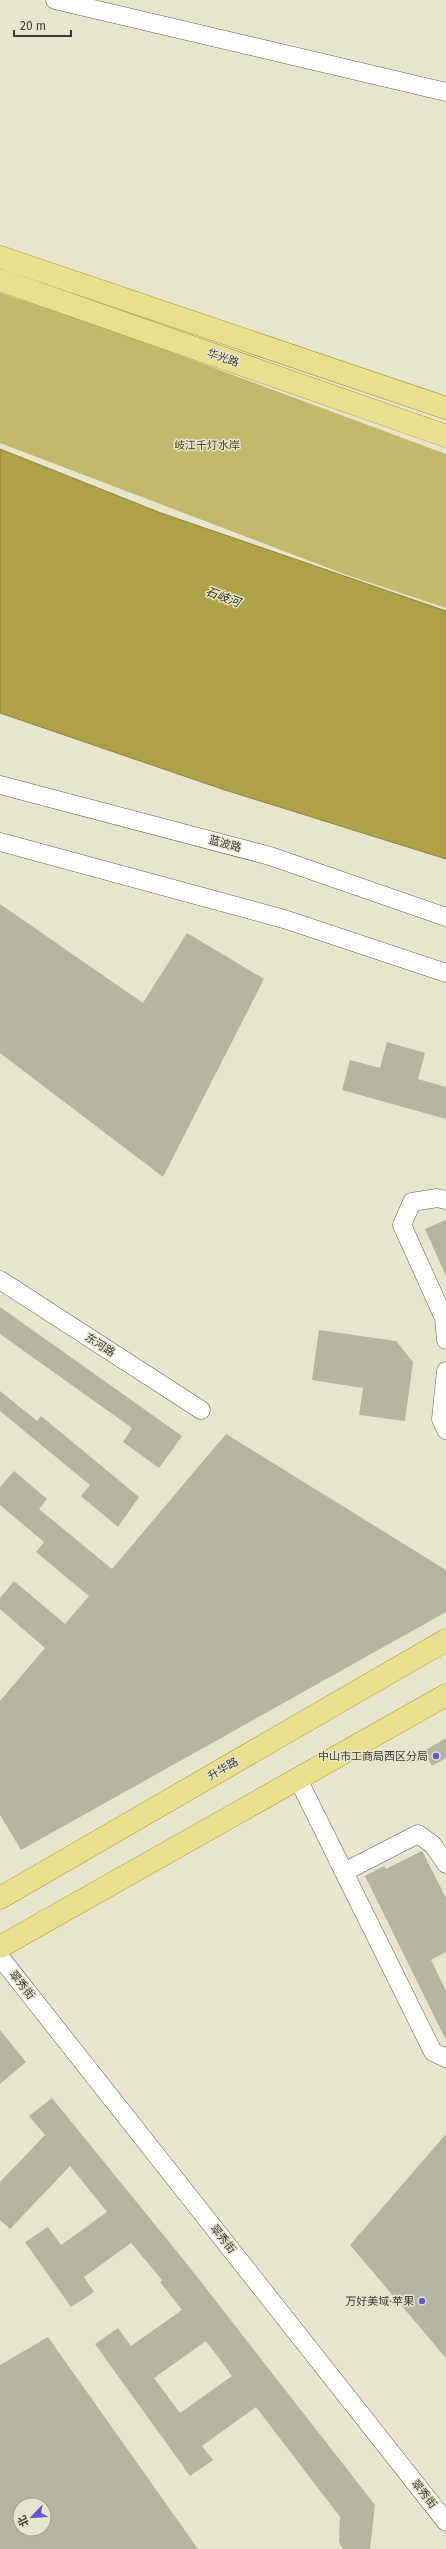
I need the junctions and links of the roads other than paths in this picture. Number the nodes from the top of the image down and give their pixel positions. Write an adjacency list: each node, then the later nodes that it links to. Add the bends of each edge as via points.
1 (55, 0): 2 (street)
2 (446, 92)
3 (0, 257): 5 (main road)
4 (0, 280): 6 (main road, 华光路)
5 (446, 408)
6 (446, 436)
7 (0, 785): 9 (street, 蓝波路, via 270,856)
8 (0, 842): 10 (street, via 284,919)
9 (446, 917)
10 (446, 973)
11 (446, 1200): 13 (street, via 437,1198 412,1202 402,1225 444,1318)
12 (0, 1280): 15 (street, 东河路)
13 (446, 1340)
14 (446, 1371): 16 (street, via 441,1419)
15 (201, 1410)
16 (446, 1430)
17 (446, 1640): 22 (main road, 升华路)
18 (446, 1696): 19 (main road)
19 (298, 1780): 21 (street); 23 (main road)
20 (446, 1864): 21 (street, via 433,1845 418,1834)
21 (344, 1872): 25 (street, via 433,2052)
22 (1, 1895)
23 (0, 1947)
24 (0, 1957): 26 (street, 翠秀街)
25 (446, 2058)
26 (446, 2522)

